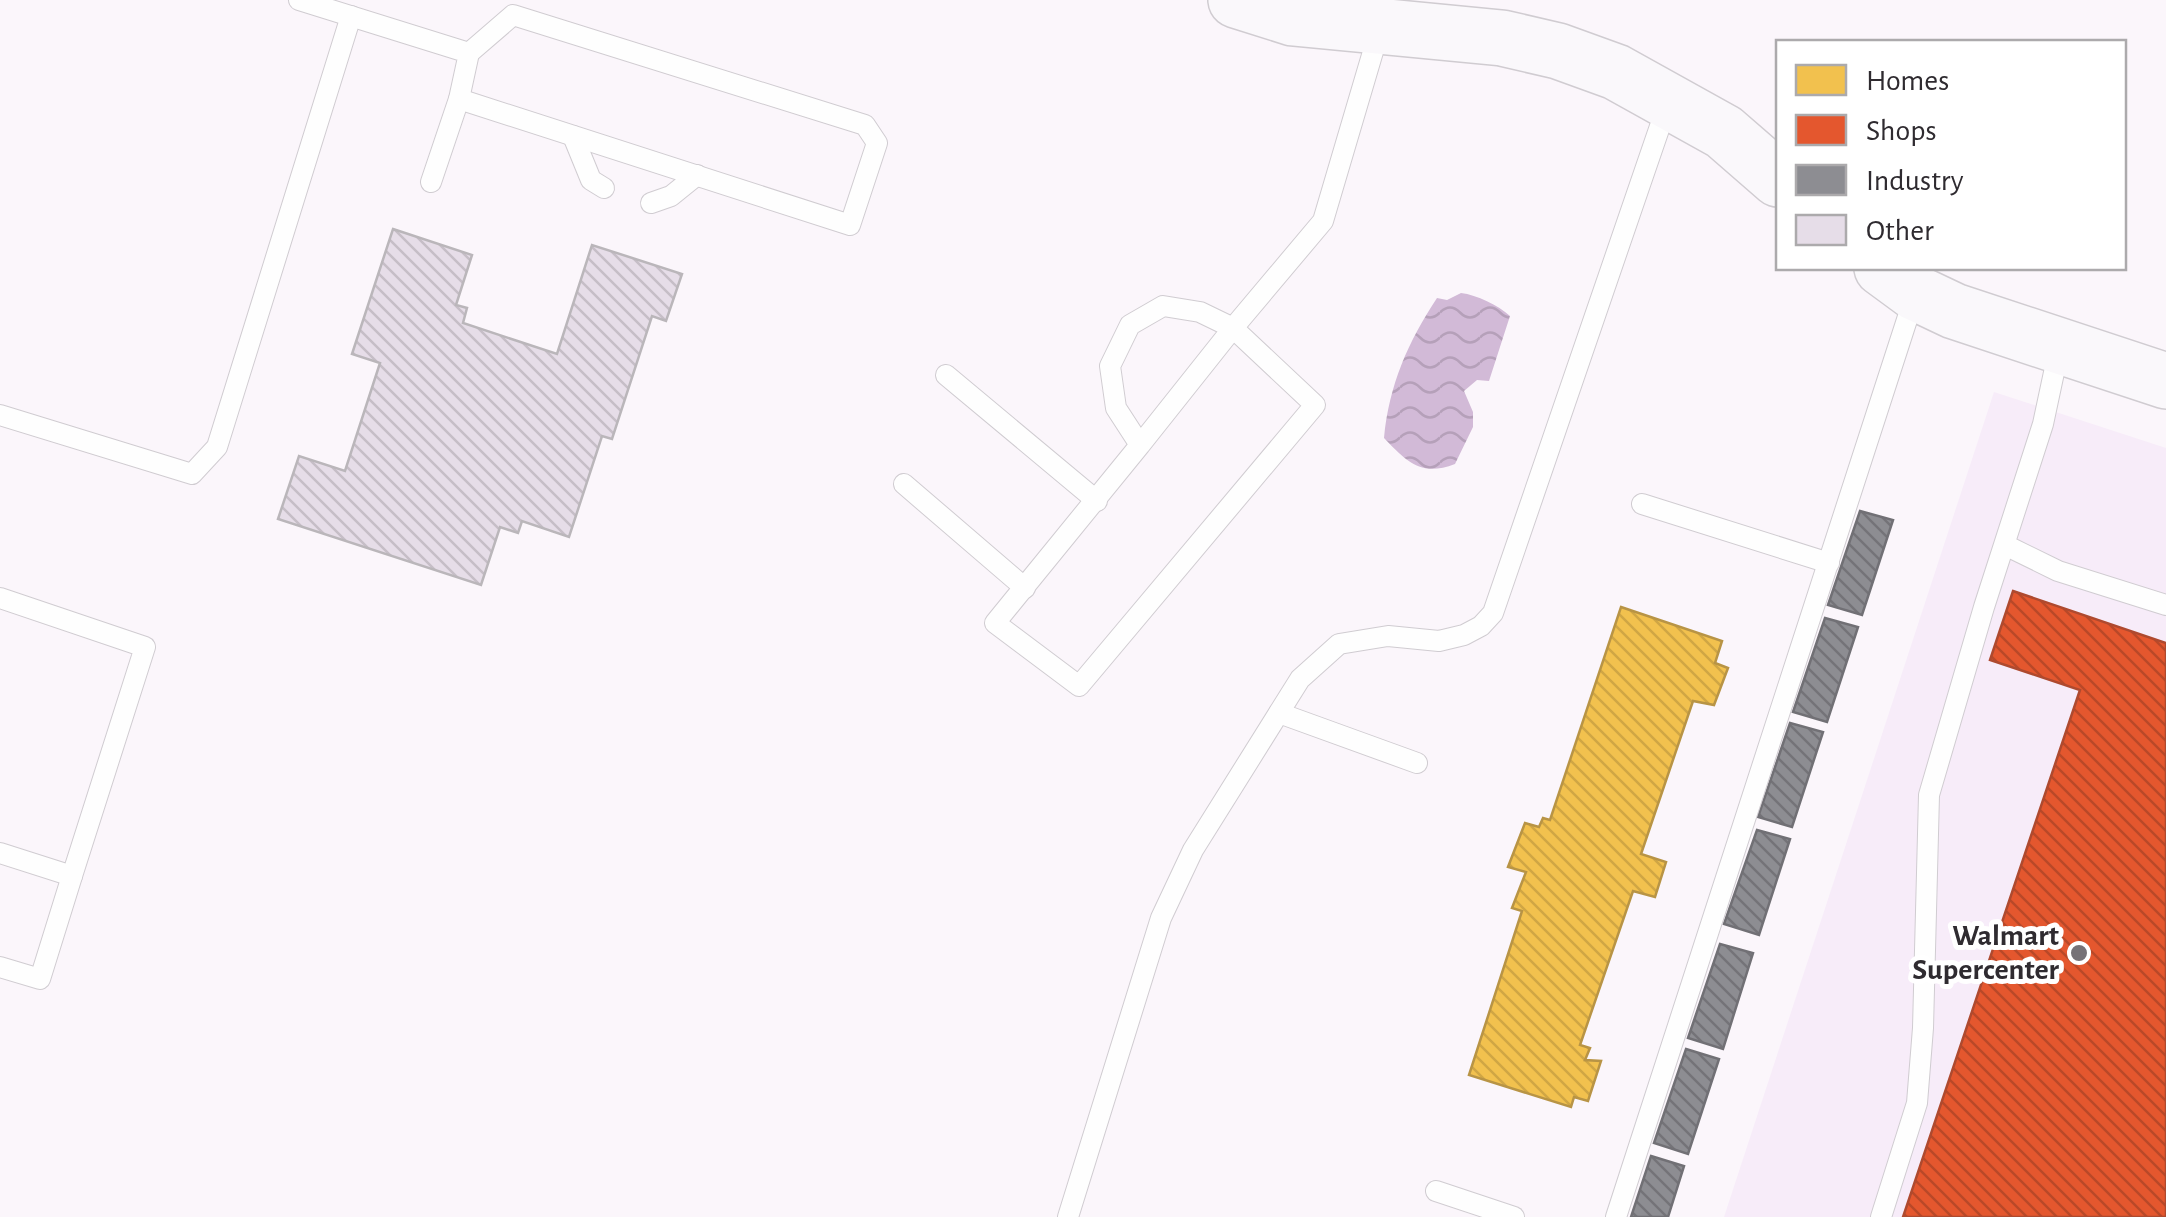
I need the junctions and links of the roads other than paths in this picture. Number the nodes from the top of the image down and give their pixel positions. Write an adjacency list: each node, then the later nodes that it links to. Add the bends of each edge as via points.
1 (299, 0): 3 (lane)
2 (1236, 0): 4 (street, via 1293,18)
3 (351, 16): 5 (lane); 19 (lane, via 218,447 192,474)
4 (1380, 26): 7 (street, via 1502,38 1558,51 1616,72); 15 (lane, via 1323,220)
5 (469, 53): 6 (lane); 9 (lane, via 512,15 865,125 876,143 850,225)
6 (459, 98): 8 (lane); 11 (lane)
7 (1668, 102): 10 (street, via 1724,132); 29 (lane, via 1493,613 1464,635 1439,641 1388,636 1339,644 1300,680)
8 (573, 136): 9 (lane); 12 (lane, via 591,180)
9 (697, 175): 13 (lane)
10 (1776, 177)
11 (432, 182)
12 (604, 188)
13 (651, 203)
14 (1899, 280): 16 (street, via 1954,311); 25 (lane)
15 (1233, 328): 20 (lane); 20 (lane, via 1200,312 1163,306 1130,325 1110,366 1116,408); 26 (lane, via 1314,404 1079,686 995,622)
16 (2060, 346): 18 (street); 24 (lane)
17 (946, 374): 22 (lane)
18 (2166, 382)
19 (0, 414)
20 (1140, 445): 22 (lane)
21 (904, 484): 26 (lane)
22 (1096, 501): 26 (lane)
23 (1642, 504): 25 (lane)
24 (2005, 545): 28 (lane, via 2058,571); 38 (lane, via 1929,794 1918,1103)
25 (1829, 563): 37 (lane)
26 (1025, 588)
27 (0, 598): 32 (lane, via 146,647)
28 (2166, 605)
29 (1279, 714): 30 (lane); 35 (lane, via 1192,850 1161,918)
30 (1417, 763)
31 (0, 853): 32 (lane)
32 (72, 876): 33 (lane, via 40,979)
33 (0, 966)
34 (1436, 1191): 36 (lane)
35 (1068, 1217)
36 (1514, 1217)
37 (1616, 1217)
38 (1881, 1217)

